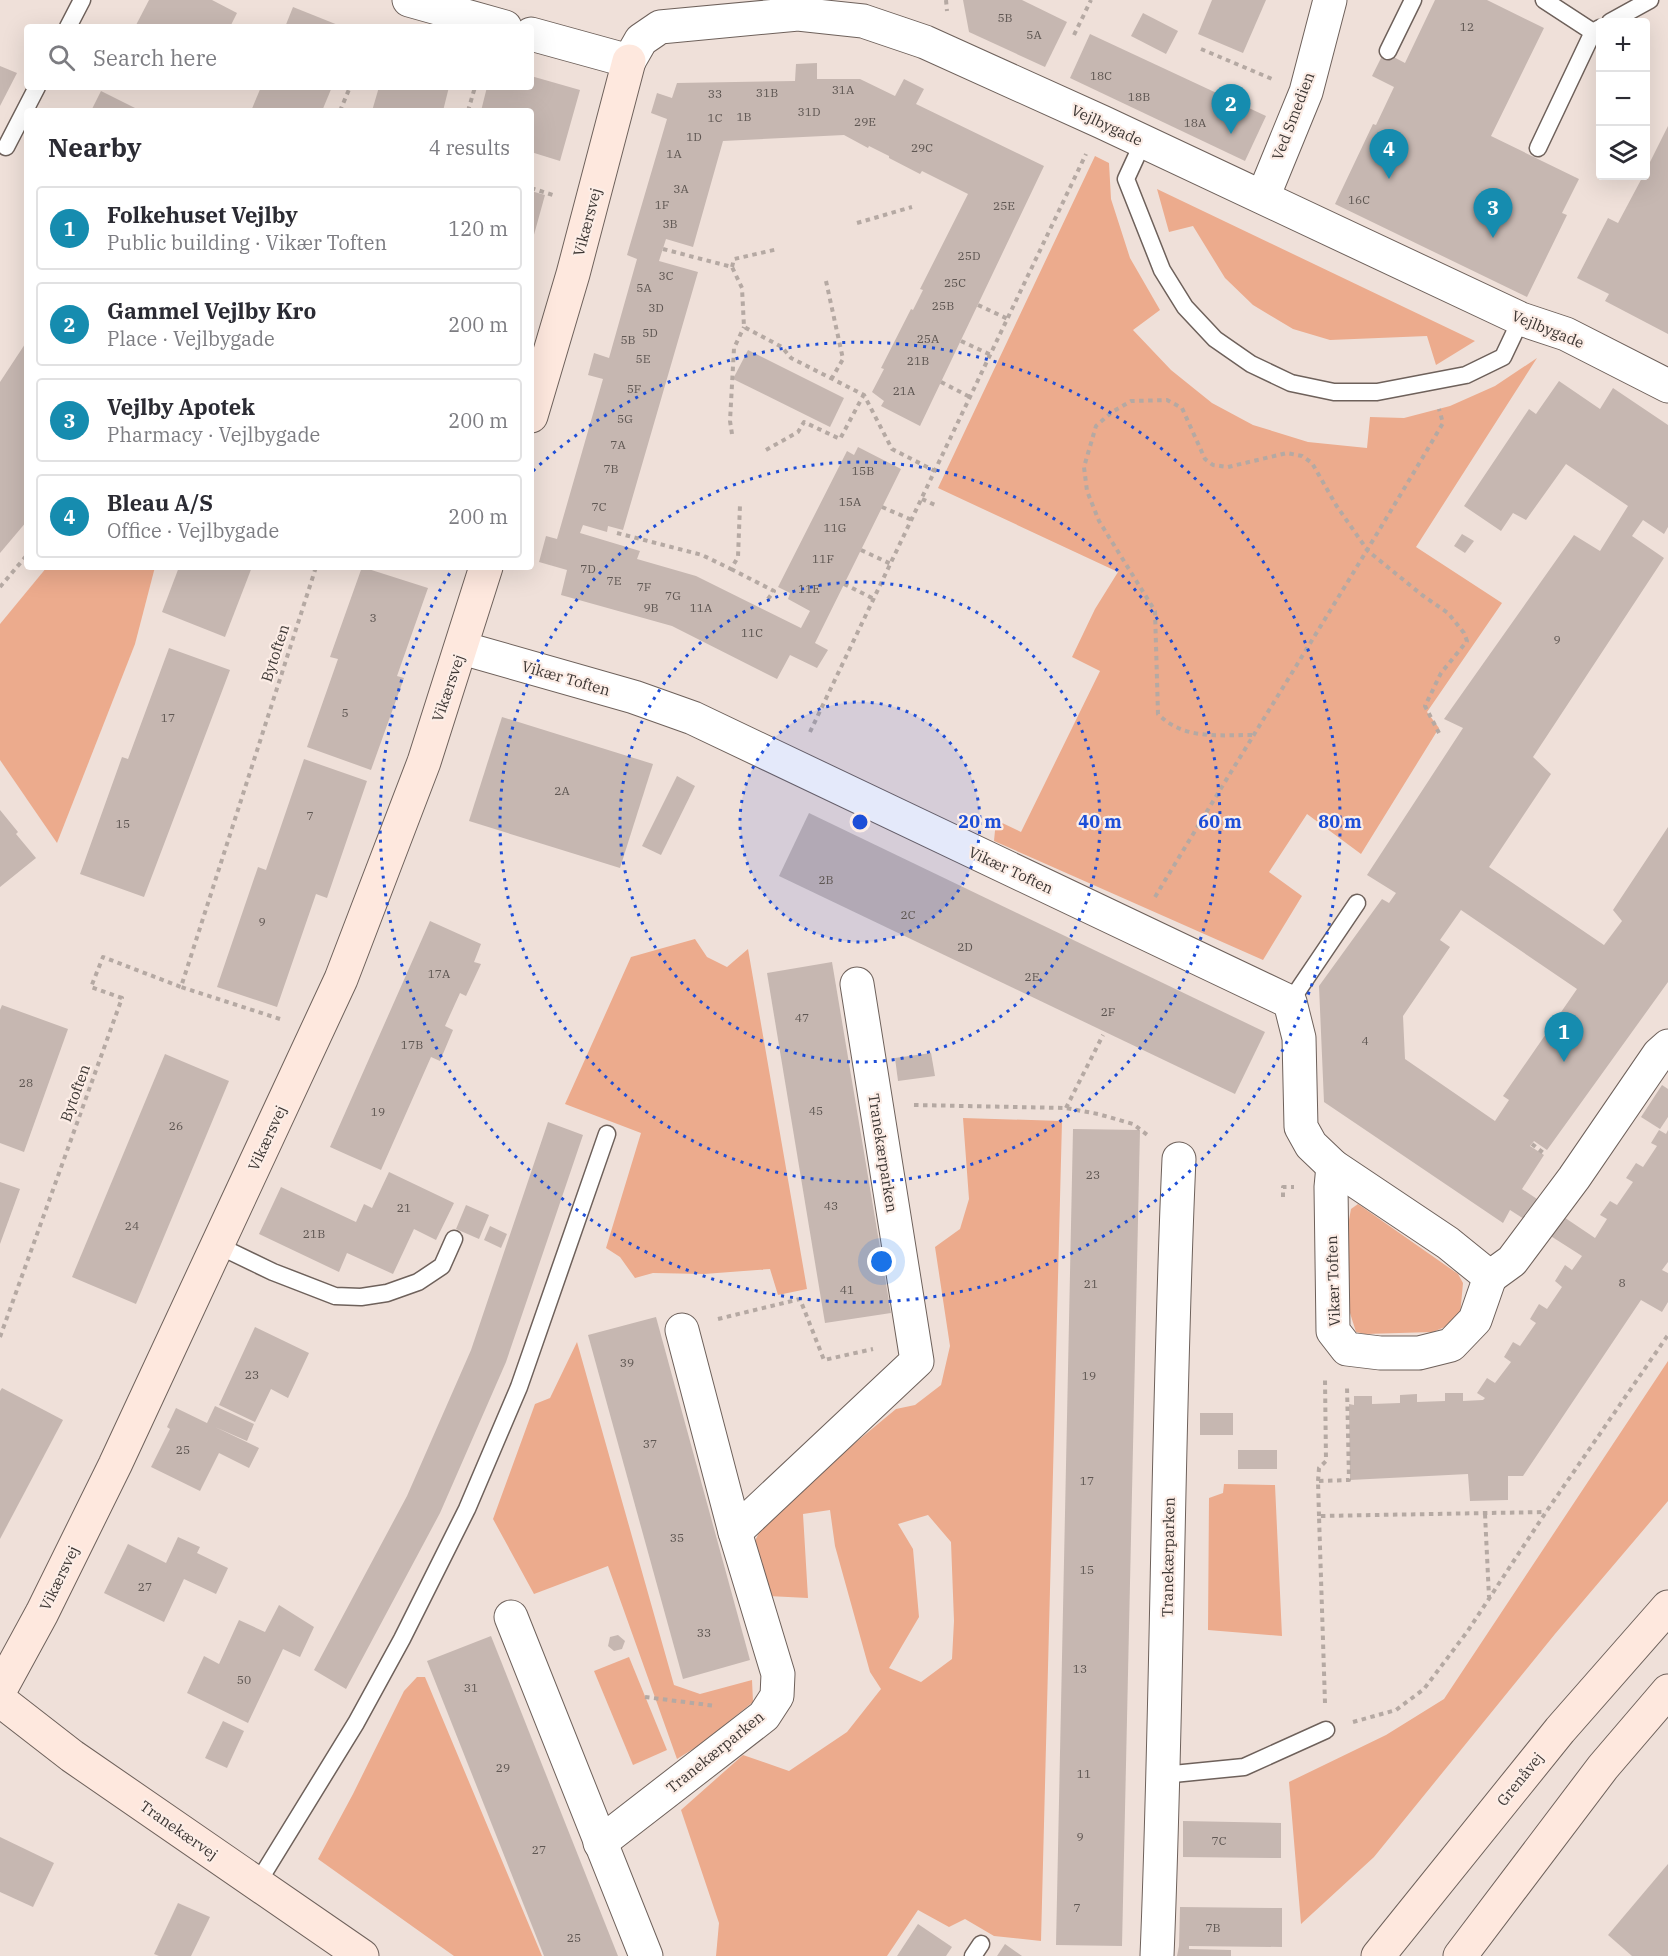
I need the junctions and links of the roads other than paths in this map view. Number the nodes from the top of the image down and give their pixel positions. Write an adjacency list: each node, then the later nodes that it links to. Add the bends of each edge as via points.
1 (82, 0): 8 (lane)
2 (409, 0): 9 (street)
3 (1330, 0): 21 (street, Ved Smedien, via 1306,92)
4 (1413, 0): 13 (lane)
5 (1544, 0): 10 (lane)
6 (1650, 0): 7 (lane)
7 (1617, 18)
8 (70, 24)
9 (494, 24)
10 (1596, 29)
11 (1596, 32): 20 (lane)
12 (534, 35): 14 (street)
13 (1388, 51)
14 (629, 61): 18 (street, Vejlbygade, via 642,40 660,27 798,14 863,21 925,42); 24 (street, Vikærsvej)
15 (35, 90): 16 (lane)
16 (26, 108)
17 (24, 112): 19 (lane)
18 (1143, 142): 21 (street, Vejlbygade); 22 (lane, via 1126,178 1162,270 1185,308 1215,339 1251,364 1291,382 1334,392 1377,392 1466,375 1503,357)
19 (6, 147)
20 (1538, 148)
21 (1263, 197): 22 (street, Vejlbygade)
22 (1521, 319): 23 (street, Vejlbygade, via 1566,334)
23 (1668, 386)
24 (534, 406)
25 (485, 570): 26 (street, Vikærsvej)
26 (462, 648): 29 (street, Vikær Toften, via 693,718); 35 (street, Vikærsvej, via 420,772 341,979)
27 (1357, 903): 29 (lane)
28 (856, 984): 38 (street, Tranekærparken, via 917,1361)
29 (1290, 1002): 33 (street, via 1299,1038 1301,1127 1311,1145)
30 (1668, 1046): 36 (street, via 1512,1261)
31 (607, 1134): 47 (lane, via 519,1388 467,1509 356,1723)
32 (1179, 1159): 45 (street, Tranekærparken)
33 (1333, 1166): 36 (street, via 1448,1243); 36 (street, Vikær Toften, via 1333,1331 1347,1349 1419,1353 1451,1345 1475,1320)
34 (453, 1239): 35 (lane, via 442,1266 418,1282 361,1297 335,1296)
35 (217, 1245): 41 (street, Vikærsvej, via 115,1465)
36 (1490, 1277)
37 (682, 1330): 38 (street, Tranekærparken)
38 (735, 1532): 46 (street, Tranekærparken, via 778,1674 777,1696 764,1716)
39 (1668, 1607): 51 (street, Grenåvej, via 1560,1730)
40 (512, 1617): 46 (street)
41 (0, 1690)
42 (1668, 1691): 52 (street, via 1603,1767)
43 (0, 1700): 47 (street, Tranekærvej, via 72,1756)
44 (1326, 1730): 45 (lane, via 1244,1767)
45 (1163, 1775): 50 (street, Tranekærparken)
46 (600, 1843): 49 (street)
47 (257, 1884): 48 (street, Tranekærvej)
48 (362, 1956)
49 (646, 1956)
50 (1156, 1956)
51 (1378, 1956)
52 (1460, 1956)

